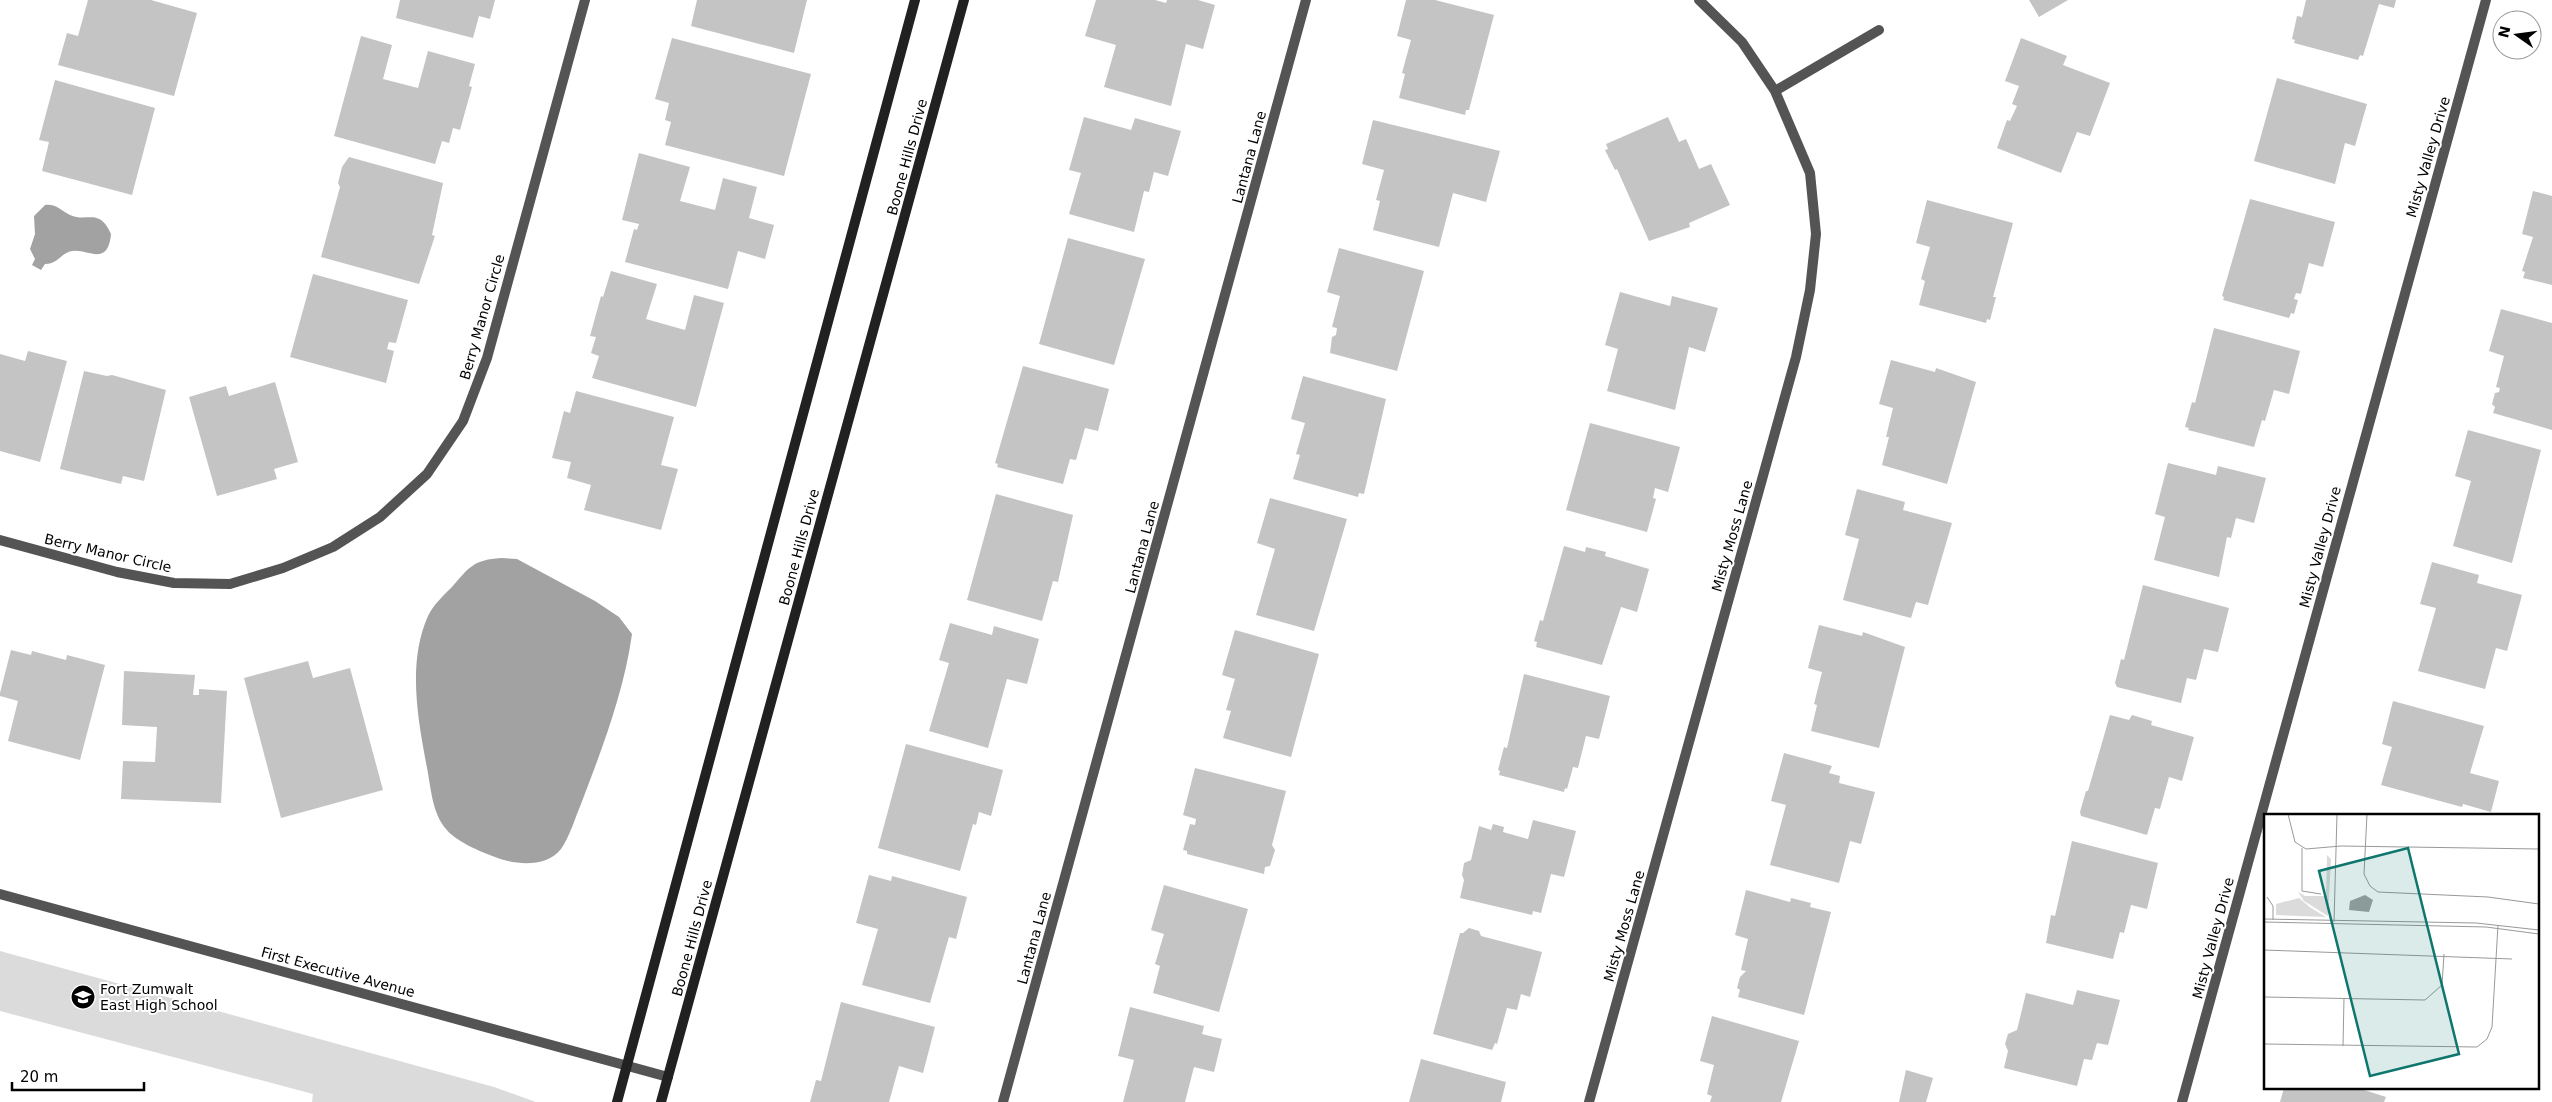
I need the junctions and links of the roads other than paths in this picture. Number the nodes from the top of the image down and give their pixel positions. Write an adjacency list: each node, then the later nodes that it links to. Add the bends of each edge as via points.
1 (585, 0): 9 (street, Berry Manor Circle, via 486,358 462,421 426,474 380,517 333,547 284,568 230,584 174,583 117,572)
2 (915, 0): 11 (street)
3 (964, 0): 12 (street, Boone Hills Drive)
4 (1306, 0): 15 (street, Lantana Lane)
5 (1699, 0): 8 (street, Misty Moss Lane, via 1742,42)
6 (2486, 0): 17 (street, Misty Valley Drive)
7 (1880, 30): 8 (street)
8 (1775, 91): 16 (street, Misty Moss Lane, via 1810,173 1816,234 1810,290 1796,357)
9 (0, 540)
10 (0, 894): 11 (street, First Executive Avenue)
11 (627, 1066): 12 (street, First Executive Avenue); 13 (street)
12 (668, 1077): 14 (street, Boone Hills Drive)
13 (617, 1102)
14 (661, 1102)
15 (1003, 1102)
16 (1589, 1102)
17 (2182, 1102)

